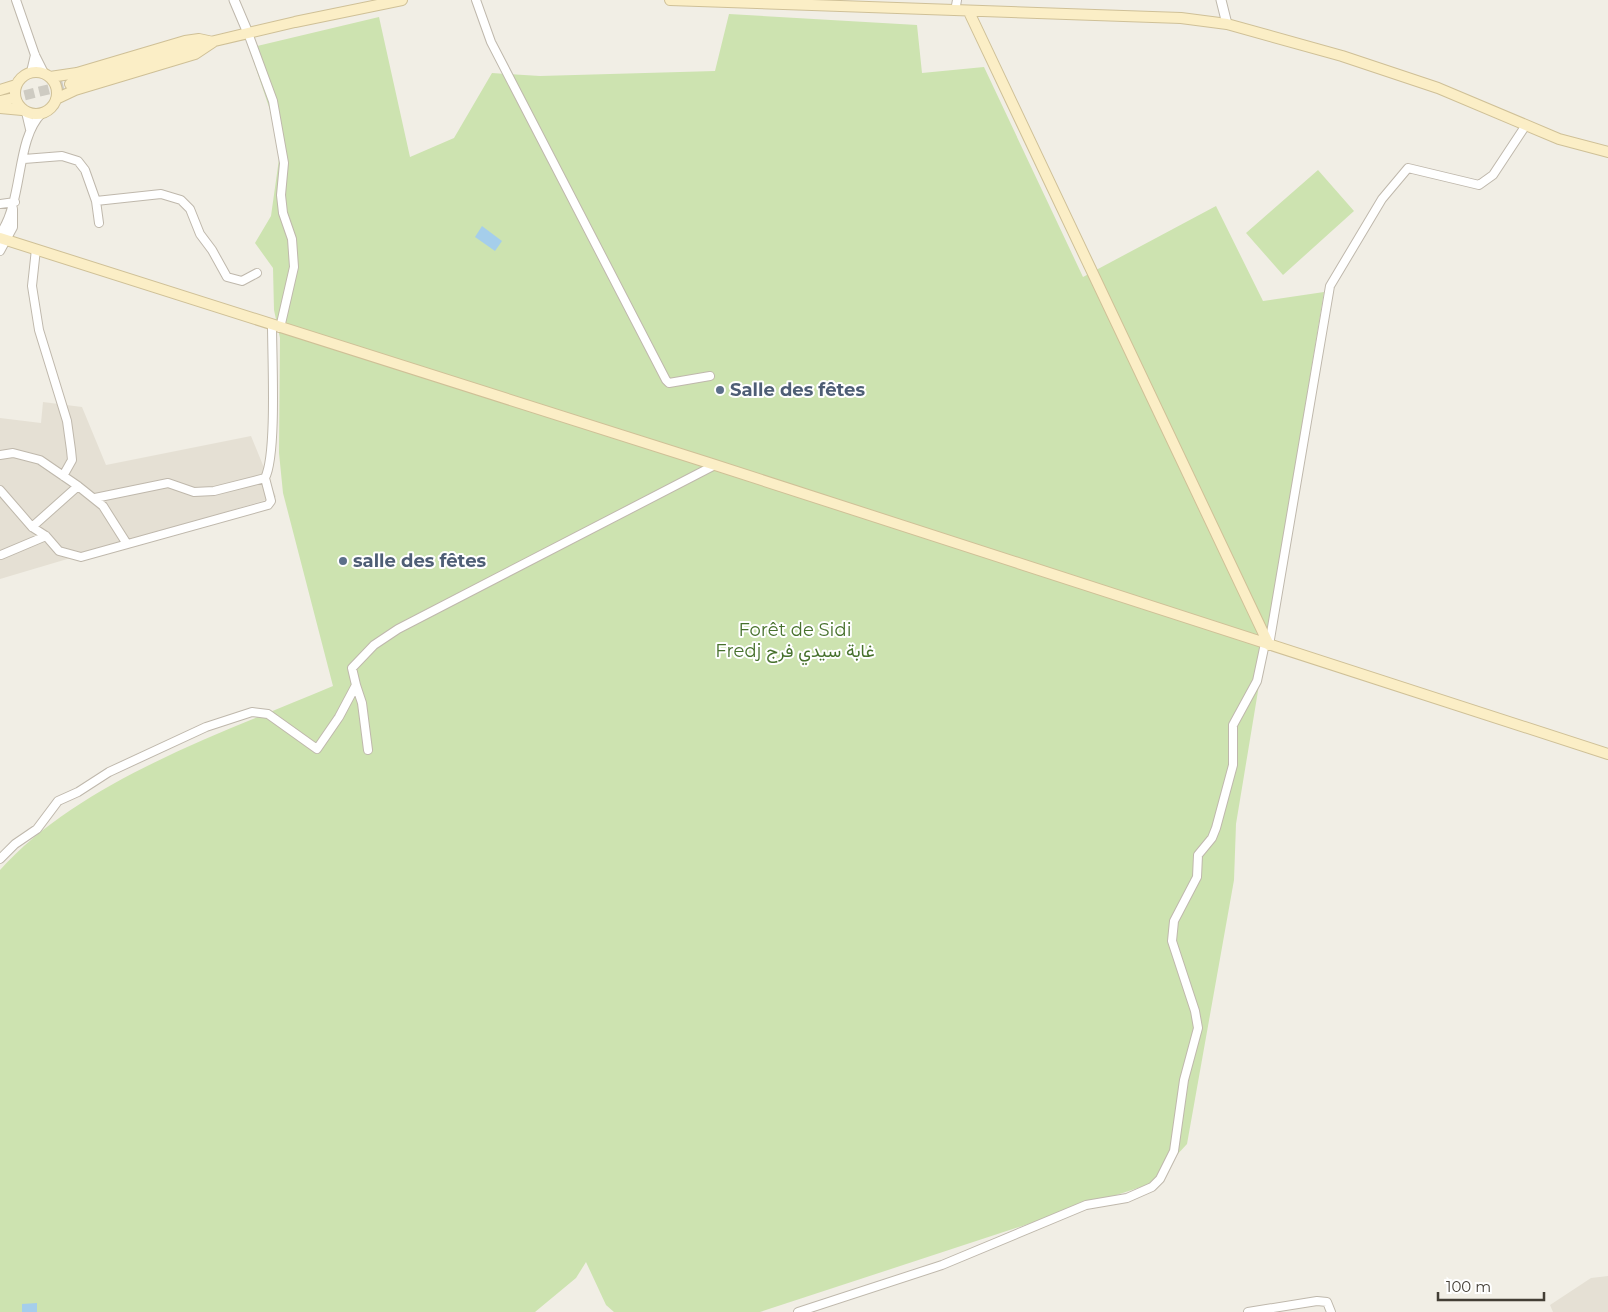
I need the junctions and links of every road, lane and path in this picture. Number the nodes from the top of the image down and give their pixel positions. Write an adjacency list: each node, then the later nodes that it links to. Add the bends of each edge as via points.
1 (16, 0): 14 (street)
2 (234, 0): 12 (street)
3 (402, 0): 12 (main road)
4 (476, 0): 37 (street, via 491,42 666,380 669,383)
5 (670, 0): 8 (main road)
6 (957, 0): 9 (street)
7 (1221, 0): 11 (street)
8 (860, 4): 9 (main road)
9 (955, 11): 10 (main road)
10 (968, 12): 11 (main road, via 1181,18); 49 (main road)
11 (1227, 24): 24 (main road, via 1342,56 1438,88)
12 (248, 33): 13 (main road); 36 (street, via 272,101 284,163 283,213 292,239 294,267)
13 (213, 42): 16 (main road, via 185,41 77,73); 17 (main road); 20 (main road, via 195,54 75,90)
14 (35, 55): 15 (street); 16 (street)
15 (31, 72): 16 (main road); 18 (main road, via 19,79)
16 (47, 75): 20 (main road, via 56,87)
17 (70, 84)
18 (16, 85): 19 (main road); 22 (main road, via 15,99)
19 (0, 90)
20 (56, 99): 23 (main road)
21 (0, 108): 22 (main road)
22 (24, 111): 23 (main road); 25 (street)
23 (42, 114): 25 (street)
24 (1526, 125): 26 (main road, via 1559,139); 49 (street, via 1493,175 1479,185 1408,168 1382,199 1330,286)
25 (30, 129): 27 (street)
26 (1608, 152)
27 (24, 159): 28 (street, via 62,156 74,159 85,170); 30 (street)
28 (96, 201): 31 (street); 35 (street, via 161,194 177,198 190,209 200,234 224,274 242,281)
29 (0, 204): 30 (street)
30 (14, 206): 32 (street, via 14,223)
31 (100, 223)
32 (2, 237): 33 (main road); 34 (street)
33 (36, 249): 36 (main road); 40 (street, via 32,286 39,330 69,430 72,460)
34 (0, 251)
35 (257, 273)
36 (276, 327): 39 (main road); 41 (street, via 269,470)
37 (710, 376)
38 (0, 455): 40 (street, via 13,453 40,460)
39 (715, 465): 49 (main road); 50 (street, via 398,629 374,646 352,668)
40 (63, 476): 42 (street)
41 (264, 478): 44 (street, via 214,491 194,492 168,483); 47 (street, via 272,501 268,504)
42 (78, 486): 44 (street); 45 (street)
43 (0, 490): 45 (street)
44 (95, 498): 47 (street)
45 (32, 526): 46 (street)
46 (46, 536): 47 (street, via 60,551 81,557); 48 (street)
47 (127, 544)
48 (1, 556)
49 (1266, 646): 52 (main road); 54 (street, via 1257,681 1233,725 1232,770 1215,831 1198,855 1196,877 1173,926 1172,941 1198,1028 1184,1080 1174,1151 1160,1179 1141,1193 1086,1205 942,1265)
50 (356, 685): 51 (street, via 362,703); 53 (street, via 317,749 268,714 252,712 206,727 109,772 58,801 37,829)
51 (368, 750)
52 (1608, 754)
53 (0, 859)
54 (798, 1312)
55 (1248, 1312): 56 (street, via 1317,1301 1327,1302)
56 (1331, 1312)

